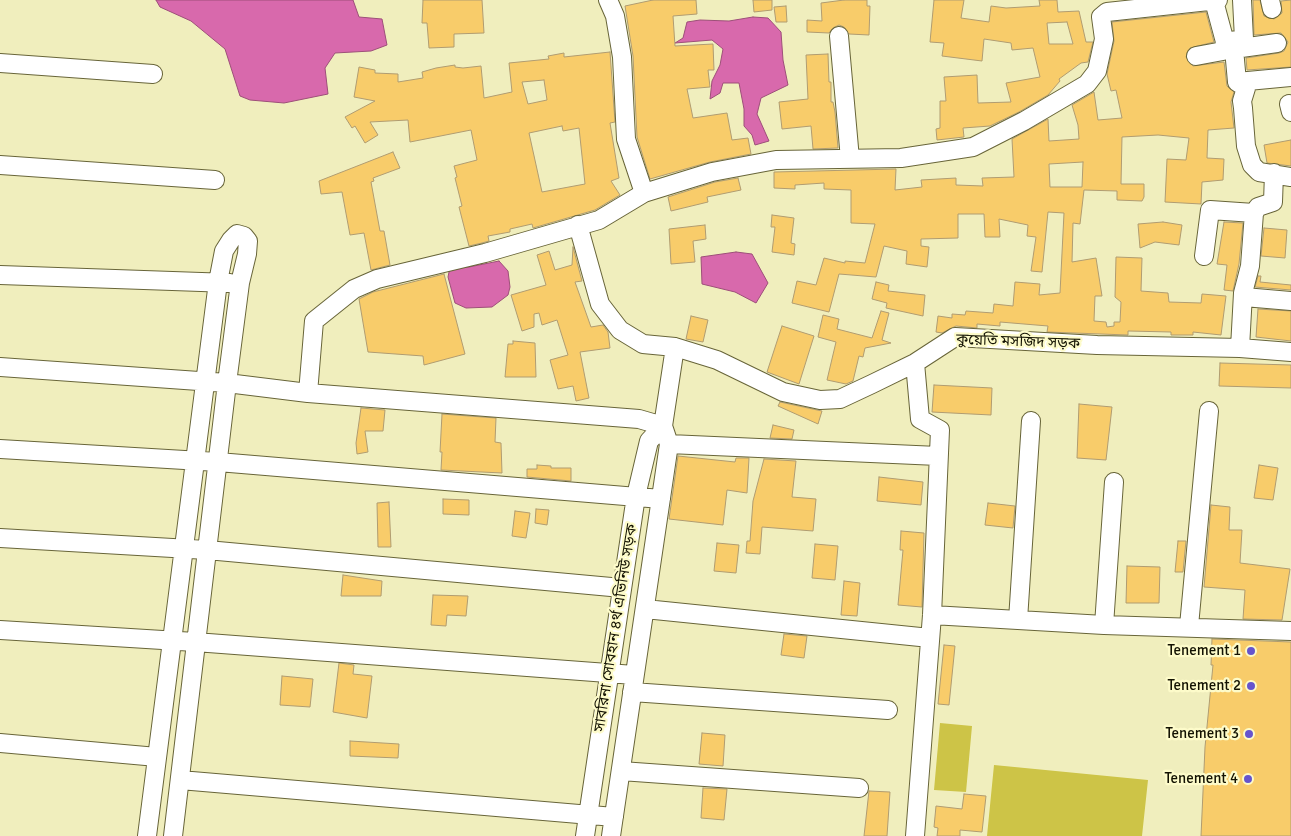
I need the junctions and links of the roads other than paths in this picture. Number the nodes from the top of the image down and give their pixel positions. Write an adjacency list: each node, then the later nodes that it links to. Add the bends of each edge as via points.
1 (608, 0): 17 (street, via 622,57 626,139)
2 (1242, 0): 6 (street, via 1246,37)
3 (1216, 1): 6 (street); 12 (street, via 1107,12 1101,17 1104,40 1097,71 1087,84 973,147 901,158)
4 (839, 36): 12 (street)
5 (1278, 43): 6 (street)
6 (1227, 47): 7 (street); 11 (street)
7 (1196, 56)
8 (0, 62): 9 (street)
9 (153, 74)
10 (1291, 77): 11 (street)
11 (1237, 82): 14 (street, via 1246,88 1242,101 1248,157 1259,172)
12 (850, 159): 17 (street, via 757,162)
13 (0, 165): 16 (street)
14 (1274, 173): 15 (street); 18 (street, via 1274,200)
15 (1291, 177)
16 (215, 180)
17 (644, 192): 19 (street, via 599,220)
18 (1254, 212): 20 (street, via 1210,210); 24 (street)
19 (578, 225): 26 (street, কুয়েতি মসজিদ সড়ক, via 600,304 620,330 643,344); 33 (street, via 485,253 377,279 354,289 314,321)
20 (1204, 256)
21 (0, 275): 22 (street)
22 (218, 282): 23 (street); 23 (street, via 224,251 237,234 248,241); 31 (street)
23 (240, 283): 32 (street)
24 (1244, 298): 25 (street); 27 (street)
25 (1291, 301)
26 (675, 347): 29 (street, কুয়েতি মসজিদ সড়ক, via 717,360 783,392 820,400 840,398); 36 (street, সাবরিনা সোবহান ৪র্থ এভিনিউ সড়ক)
27 (1240, 348): 28 (street, কুয়েতি মসজিদ সড়ক); 29 (street, কুয়েতি মসজিদ সড়ক, via 1097,345 955,337)
28 (1291, 352)
29 (914, 362): 39 (street, via 920,419 940,430)
30 (0, 367): 31 (street)
31 (205, 382): 32 (street); 40 (street)
32 (227, 383): 33 (street); 41 (street)
33 (308, 392): 36 (street, via 639,420)
34 (1209, 411): 53 (street)
35 (1031, 421): 51 (street)
36 (663, 426): 37 (street, সাবরিনা সোবহান ৪র্থ এভিনিউ সড়ক); 43 (street, সাবরিনা সোবহান ৪র্থ এভিনিউ সড়ক, via 649,442)
37 (669, 444): 39 (street); 44 (street, সাবরিনা সোবহান ৪র্থ এভিনিউ সড়ক)
38 (0, 449): 40 (street)
39 (938, 456): 50 (street)
40 (195, 461): 41 (street); 46 (street)
41 (218, 462): 43 (street); 47 (street)
42 (1114, 482): 52 (street)
43 (636, 496): 44 (street); 48 (street, সাবরিনা সোবহান ৪র্থ এভিনিউ সড়ক)
44 (661, 499): 49 (street, সাবরিনা সোবহান ৪র্থ এভিনিউ সড়ক)
45 (0, 538): 46 (street)
46 (184, 549): 47 (street); 57 (street)
47 (207, 550): 48 (street); 58 (street)
48 (622, 588): 59 (street, সাবরিনা সোবহান ৪র্থ এভিনিউ সড়ক)
49 (645, 609): 56 (street); 60 (street, সাবরিনা সোবহান ৪র্থ এভিনিউ সড়ক)
50 (932, 615): 51 (street); 56 (street)
51 (1018, 620): 52 (street)
52 (1104, 625): 53 (street)
53 (1189, 626): 55 (street)
54 (0, 630): 57 (street)
55 (1291, 631)
56 (930, 638): 73 (street)
57 (172, 640): 58 (street); 63 (street)
58 (195, 642): 59 (street); 65 (street)
59 (609, 672): 60 (street); 67 (street, সাবরিনা সোবহান ৪র্থ এভিনিউ সড়ক)
60 (633, 683): 61 (street); 64 (street, সাবরিনা সোবহান ৪র্থ এভিনিউ সড়ক)
61 (888, 710)
62 (0, 743): 63 (street)
63 (157, 757): 69 (street)
64 (621, 771): 66 (street); 68 (street, সাবরিনা সোবহান ৪র্থ এভিনিউ সড়ক)
65 (180, 780): 67 (street); 70 (street)
66 (859, 788)
67 (588, 815): 68 (street); 71 (street, সাবরিনা সোবহান ৪র্থ এভিনিউ সড়ক)
68 (614, 817): 72 (street, সাবরিনা সোবহান ৪র্থ এভিনিউ সড়ক)
69 (147, 836)
70 (173, 836)
71 (585, 836)
72 (611, 836)
73 (915, 836)

